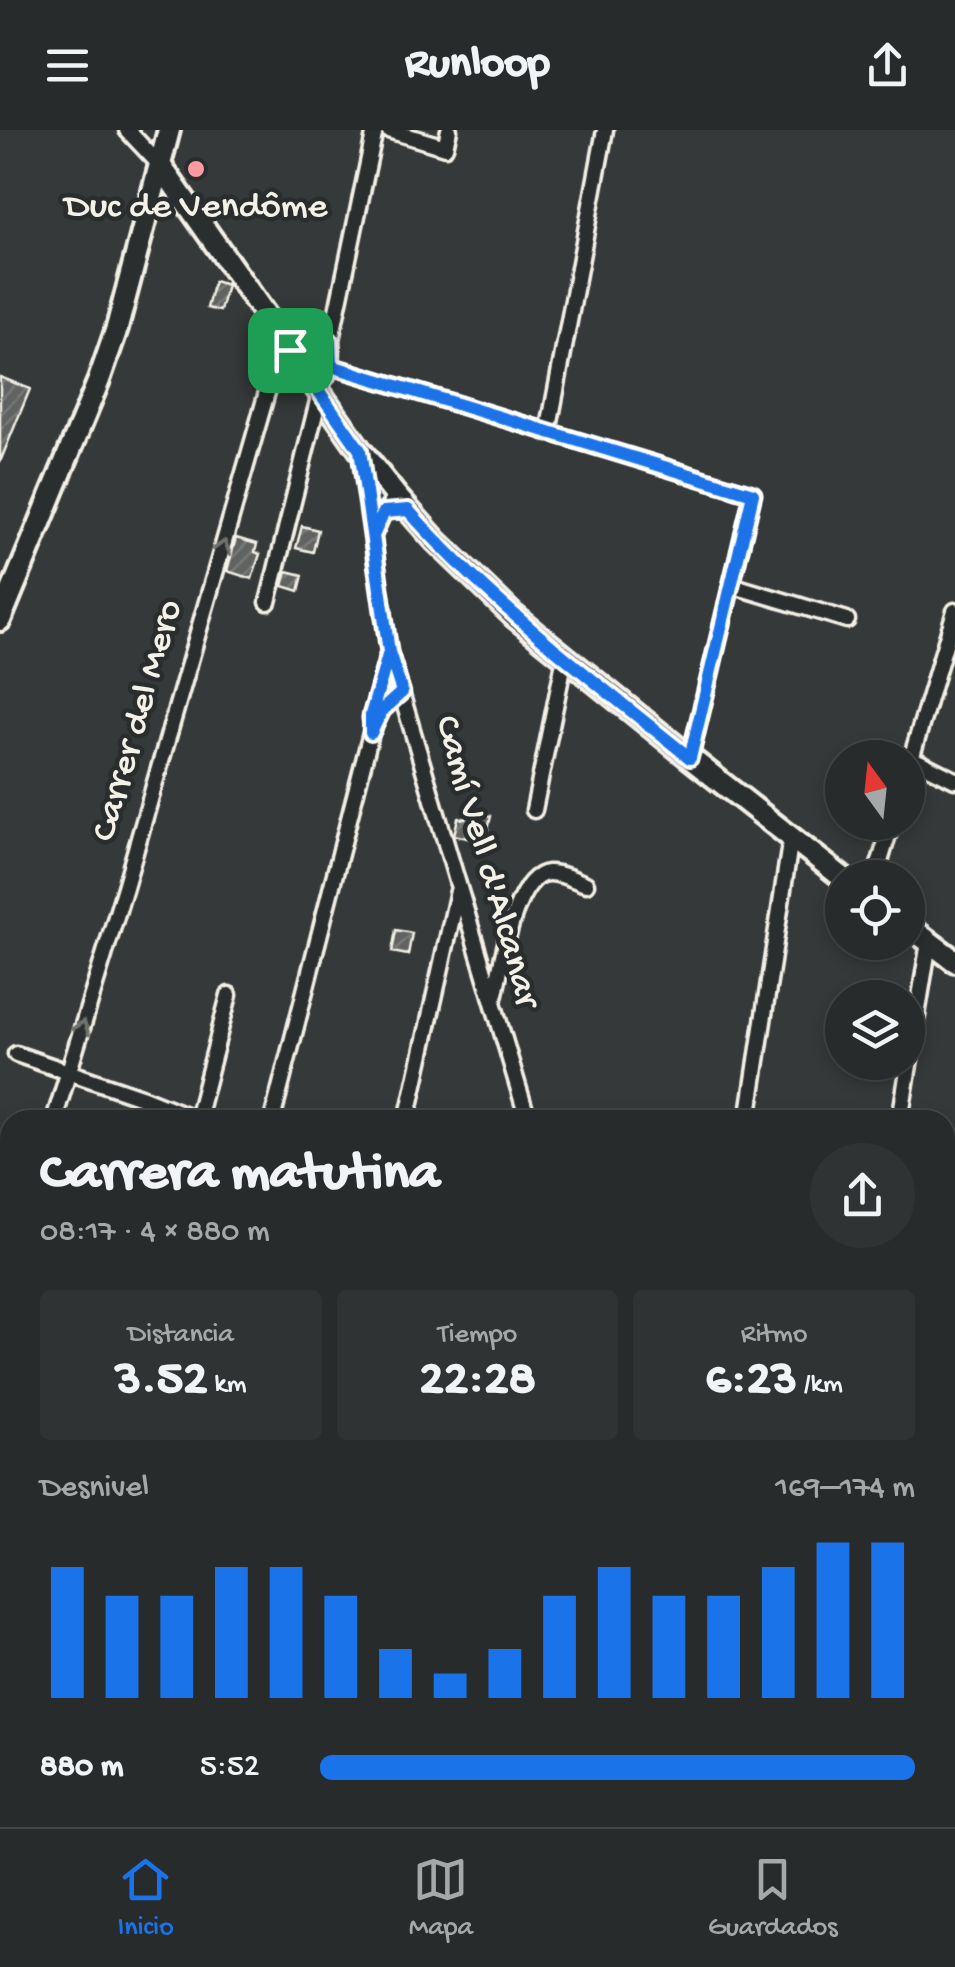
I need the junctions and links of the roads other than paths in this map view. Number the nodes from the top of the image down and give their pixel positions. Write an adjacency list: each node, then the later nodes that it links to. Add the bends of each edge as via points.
1 (168, 130): 7 (street)
2 (376, 130): 8 (street)
3 (388, 130): 4 (street, via 445,148)
4 (449, 130)
5 (605, 130): 12 (street)
6 (130, 131): 7 (street)
7 (160, 166): 9 (street); 20 (street, via 117,328)
8 (330, 340): 9 (street, via 304,349); 10 (street)
9 (286, 345): 11 (street); 43 (street, Carrer del Mero, one-way to 9)
10 (331, 366): 11 (street); 12 (street)
11 (321, 394): 13 (street); 18 (street)
12 (548, 433): 17 (street, via 753,494)
13 (360, 450): 14 (street); 15 (street, Camí Vell d'Alcanar)
14 (394, 501): 15 (street, via 374,492); 16 (street); 23 (street)
15 (367, 502): 16 (street, Camí Vell d'Alcanar)
16 (373, 536): 22 (street, Camí Vell d'Alcanar)
17 (732, 584): 21 (street); 29 (street)
18 (268, 602)
19 (955, 612): 28 (street)
20 (0, 620)
21 (847, 620)
22 (389, 652): 24 (street, Camí Vell d'Alcanar); 25 (street)
23 (565, 657): 29 (street); 32 (street)
24 (400, 689): 25 (street); 26 (street, Camí Vell d'Alcanar); 27 (street)
25 (375, 703): 27 (street)
26 (407, 712): 27 (street, via 385,717); 36 (street, Camí Vell d'Alcanar)
27 (371, 733): 47 (street)
28 (916, 740)
29 (690, 758): 33 (street)
30 (925, 770): 31 (street)
31 (955, 780)
32 (534, 810)
33 (791, 837): 34 (street); 50 (street)
34 (825, 864)
35 (586, 884): 41 (street, via 550,872 535,876 513,915)
36 (459, 888): 41 (street, Camí Vell d'Alcanar); 48 (street)
37 (925, 939): 38 (street)
38 (929, 942): 39 (street); 51 (street)
39 (955, 961)
40 (229, 995): 46 (street)
41 (493, 1003): 49 (street, Camí Vell d'Alcanar)
42 (16, 1054): 43 (street)
43 (69, 1072): 44 (street, Carrer del Mero); 45 (street)
44 (57, 1110)
45 (171, 1110)
46 (200, 1110)
47 (275, 1110)
48 (409, 1110)
49 (523, 1110)
50 (750, 1110)
51 (902, 1110)

